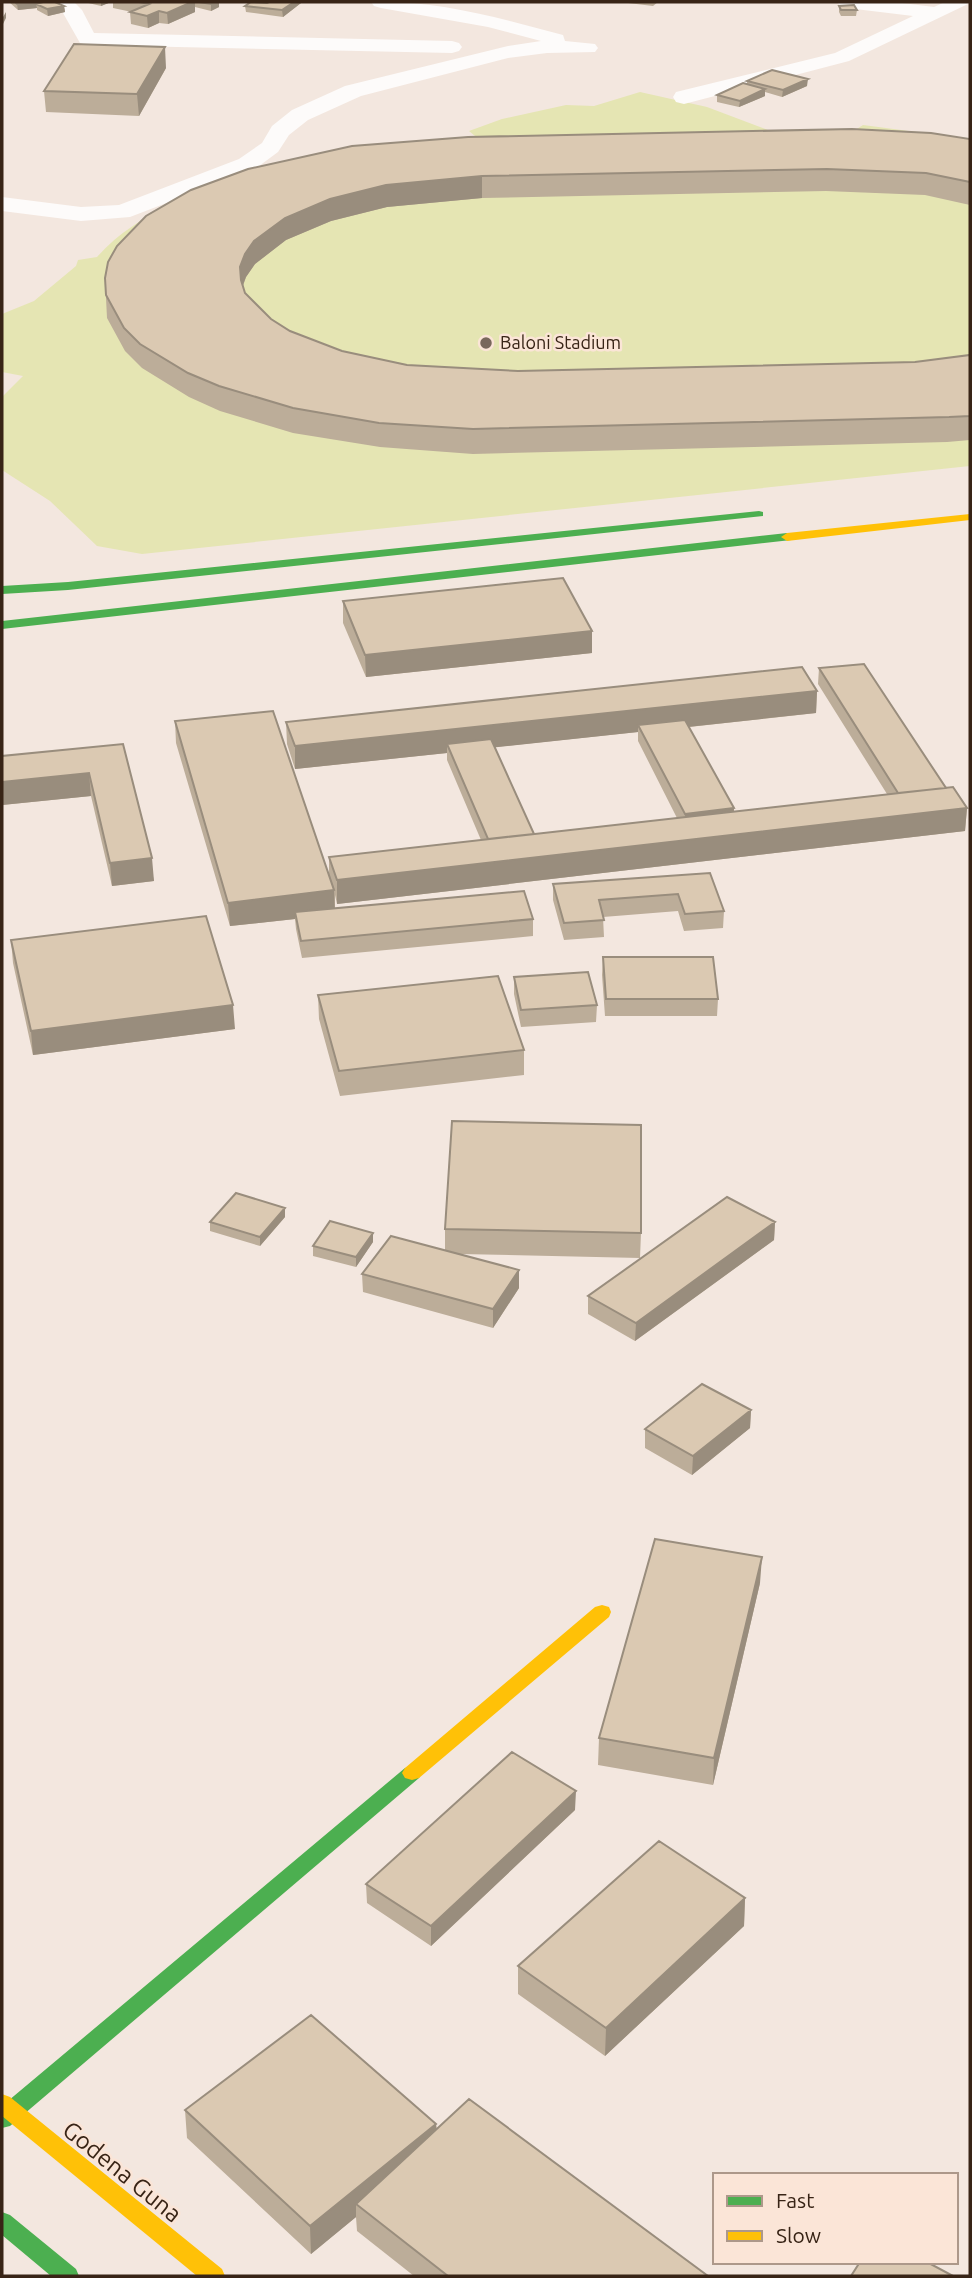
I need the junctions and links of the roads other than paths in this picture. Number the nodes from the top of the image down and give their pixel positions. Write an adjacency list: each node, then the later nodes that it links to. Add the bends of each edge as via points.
1 (62, 2): 7 (street, via 72,10 83,36 98,41)
2 (381, 2): 6 (street)
3 (847, 2): 5 (street)
4 (961, 2): 5 (street)
5 (934, 13): 9 (street, via 842,57)
6 (461, 17): 7 (street); 8 (street, via 588,48 508,52)
7 (452, 47): 8 (street)
8 (431, 71): 10 (street, via 330,100 300,115 247,164 122,212 81,214)
9 (684, 97)
10 (2, 204)
11 (776, 512): 13 (main road)
12 (970, 517): 14 (main road)
13 (2, 590)
14 (2, 625)
15 (602, 1612): 16 (main road)
16 (5, 2111): 19 (main road, Godena Guna)
17 (2, 2222): 18 (main road)
18 (68, 2276)
19 (214, 2276)

